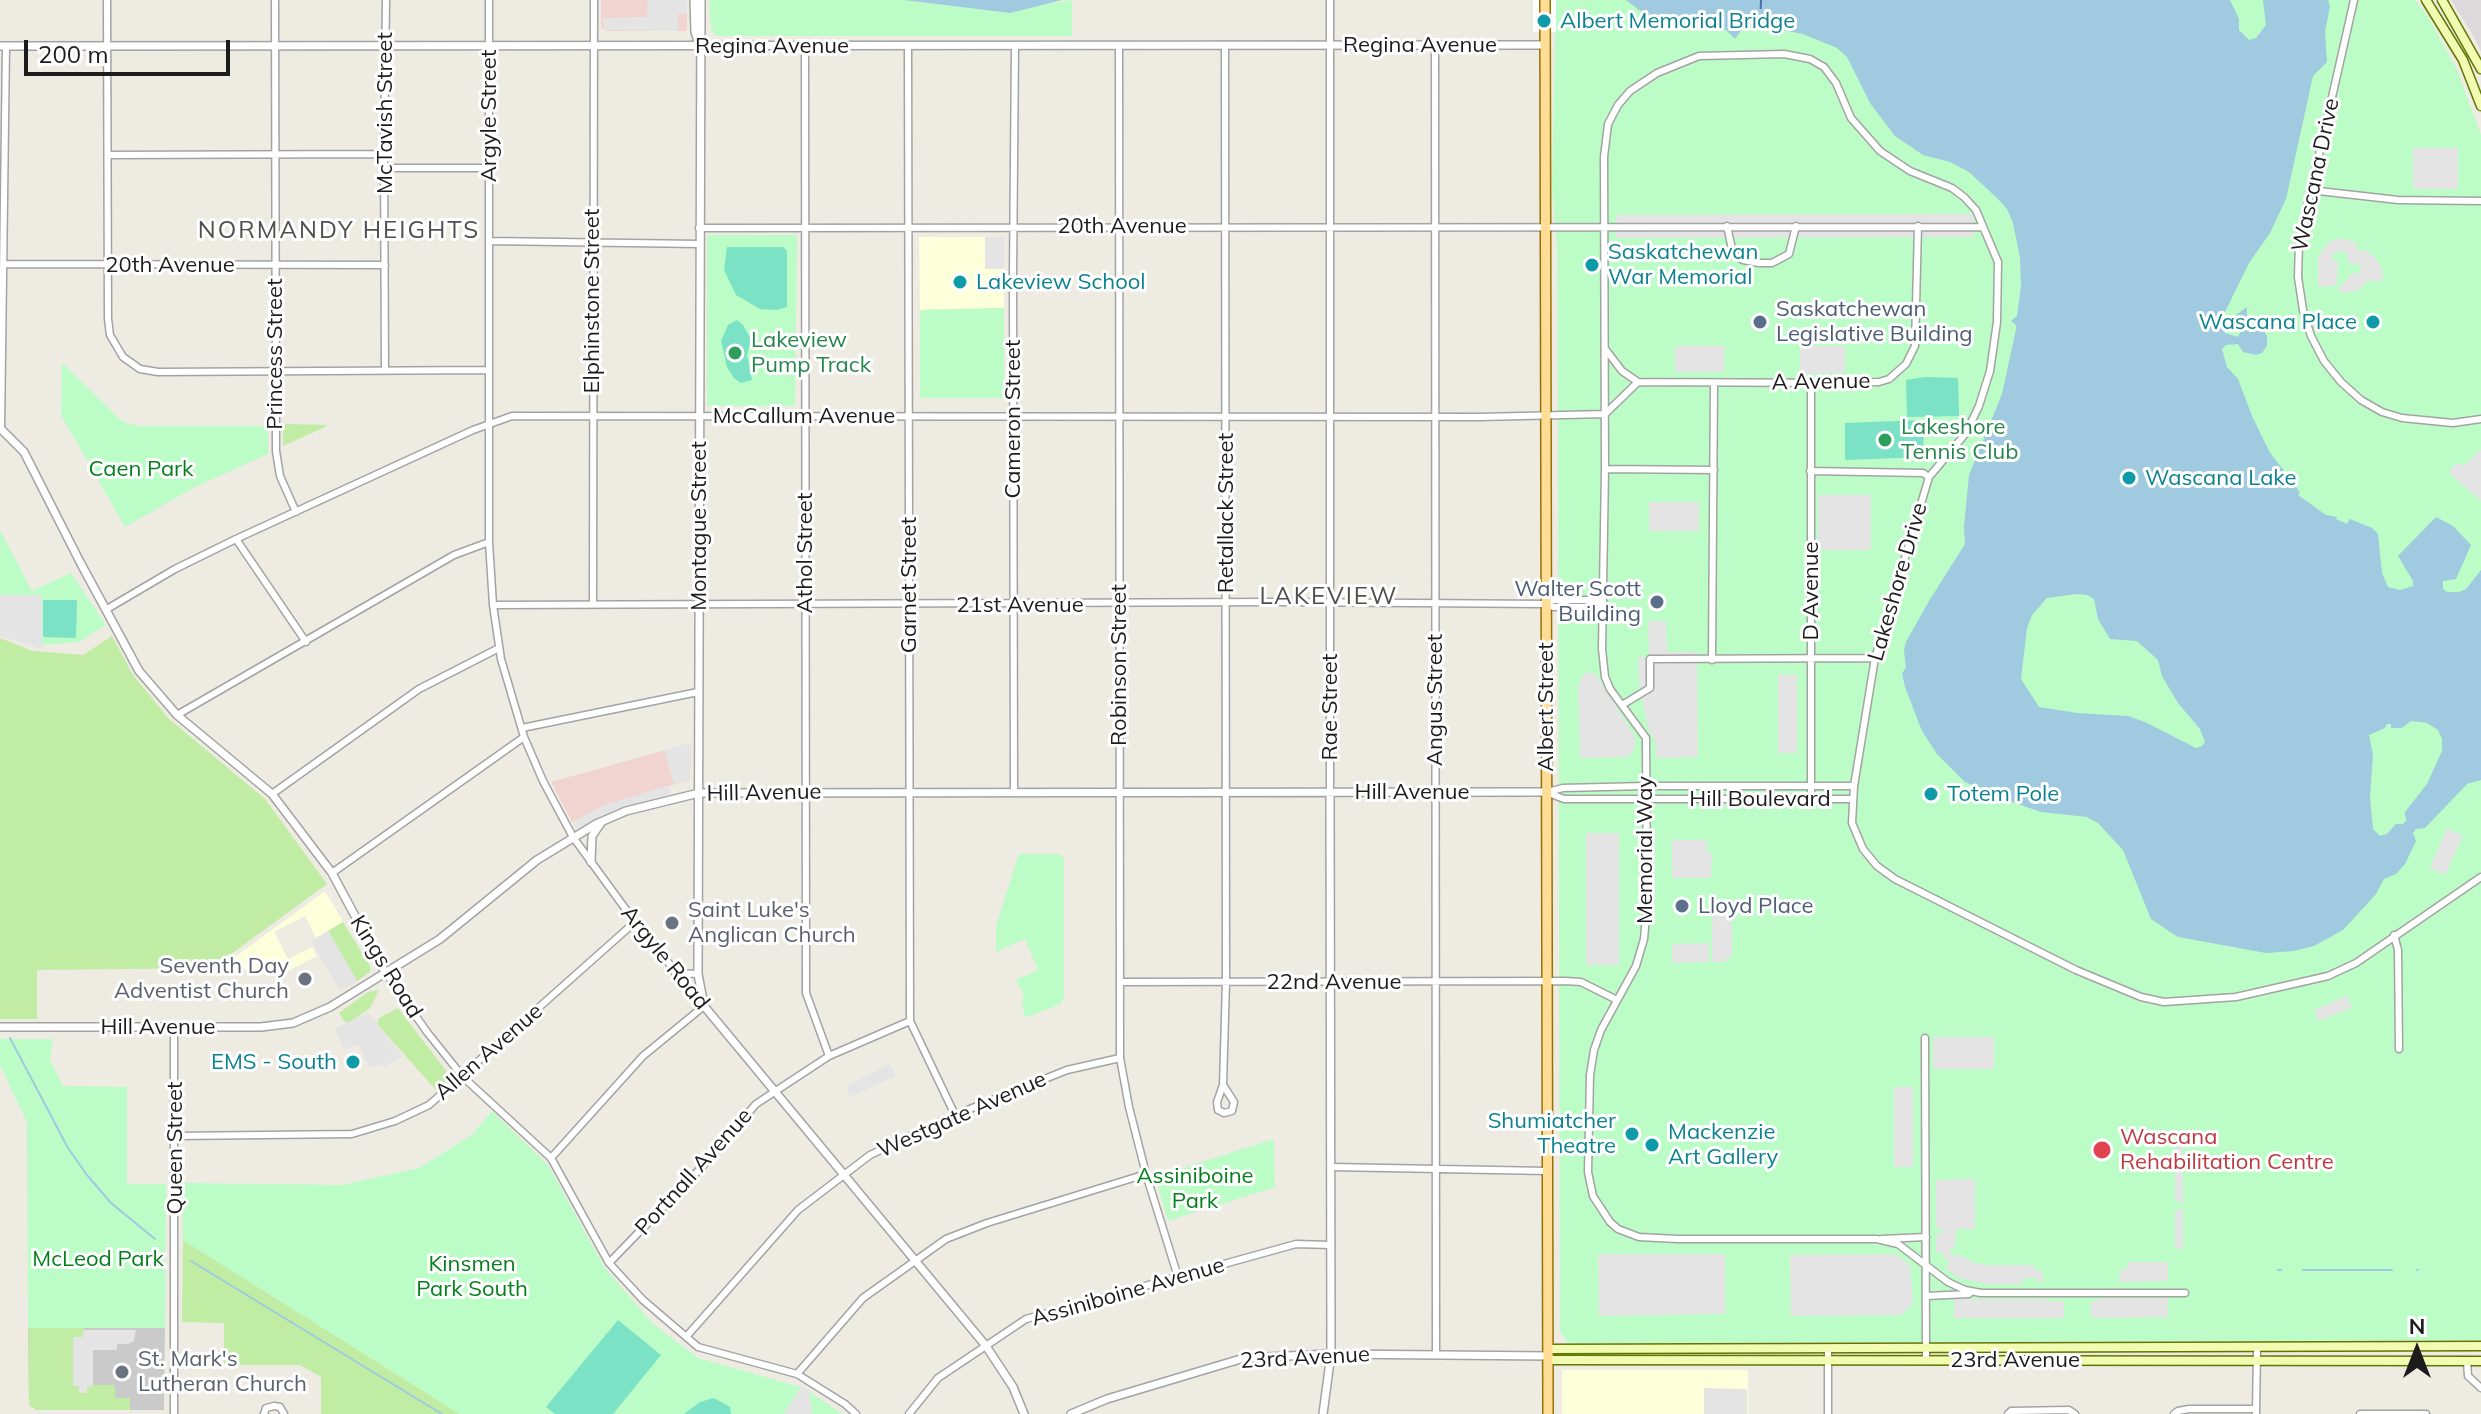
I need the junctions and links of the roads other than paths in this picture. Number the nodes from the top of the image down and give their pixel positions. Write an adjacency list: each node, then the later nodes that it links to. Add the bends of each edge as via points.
1 (107, 0): 25 (street)
2 (275, 0): 27 (street, Princess Street)
3 (386, 0): 26 (street, McTavish Street)
4 (489, 0): 19 (street, Argyle Street)
5 (594, 0): 20 (street, Elphinstone Street)
6 (694, 0): 21 (street, Montague Street)
7 (701, 0): 21 (street, Montague Street)
8 (1330, 0): 15 (street, Rae Street)
9 (1545, 0): 17 (main road, Albert Street)
10 (2354, 0): 35 (street, Wascana Drive)
11 (2426, 0): 29 (main road, via 2463,60)
12 (2442, 0): 28 (main road)
13 (1119, 45): 14 (street, Regina Avenue); 24 (street, Regina Avenue); 40 (street, Robinson Street)
14 (1225, 45): 15 (street, Regina Avenue); 41 (street, Retallack Street)
15 (1330, 45): 16 (street, Regina Avenue); 42 (street, Rae Street)
16 (1435, 45): 17 (street, Regina Avenue); 43 (street, Angus Street)
17 (1544, 45): 44 (main road, Albert Street)
18 (3, 46): 25 (street, Regina Avenue); 54 (street)
19 (489, 46): 20 (street, Regina Avenue); 26 (street, Regina Avenue); 34 (street, Argyle Street)
20 (593, 46): 21 (street, Regina Avenue); 52 (street, Elphinstone Street)
21 (699, 46): 22 (street, Regina Avenue); 50 (street, Montague Street)
22 (805, 46): 23 (street, Regina Avenue); 37 (street, Athol Street)
23 (908, 46): 24 (street, Regina Avenue); 38 (street, Garnet Street)
24 (1015, 46): 39 (street, Cameron Street)
25 (107, 47): 27 (street, Regina Avenue); 32 (street)
26 (386, 47): 27 (street, Regina Avenue); 31 (street, McTavish Street)
27 (275, 48): 30 (street, Princess Street)
28 (2481, 69)
29 (2481, 106)
30 (275, 154): 31 (street); 32 (street); 56 (street, Princess Street)
31 (384, 154): 33 (street, McTavish Street)
32 (108, 155): 55 (street)
33 (384, 168): 34 (street); 57 (street, McTavish Street)
34 (488, 168): 51 (street, Argyle Street)
35 (2310, 190): 36 (street, via 2387,199); 76 (street, Wascana Drive, via 2299,243 2299,294 2311,336 2330,370 2382,412 2428,422)
36 (2481, 201)
37 (804, 226): 38 (street, 20th Avenue); 50 (street, 20th Avenue); 69 (street, Athol Street)
38 (908, 226): 39 (street, 20th Avenue); 70 (street, Garnet Street)
39 (1013, 226): 40 (street, 20th Avenue); 71 (street, Cameron Street)
40 (1119, 226): 41 (street, 20th Avenue); 72 (street, Robinson Street)
41 (1227, 226): 42 (street, 20th Avenue); 73 (street, Retallack Street)
42 (1330, 226): 43 (street, 20th Avenue); 74 (street, Rae Street)
43 (1435, 226): 44 (street, 20th Avenue); 75 (street, Angus Street)
44 (1546, 226): 45 (street, 20th Avenue); 65 (main road, Albert Street)
45 (1604, 226): 46 (street, 20th Avenue); 49 (street, Lakeshore Drive, via 1608,124 1630,91 1699,56 1760,54 1796,55 1824,67 1851,118 1880,151 1910,171 1952,188 1976,210); 58 (street, Memorial Way)
46 (1727, 226): 47 (street, 20th Avenue); 47 (street, via 1736,256 1759,263 1789,254)
47 (1796, 226): 48 (street, 20th Avenue)
48 (1918, 226): 49 (street, 20th Avenue); 64 (street, A Avenue, via 1917,331 1906,364 1879,382)
49 (1983, 227): 82 (street, Lakeshore Drive, via 1998,262 1990,371 1966,433)
50 (699, 228): 53 (street, Montague Street)
51 (489, 241): 52 (street); 60 (street, Argyle Street)
52 (591, 243): 53 (street); 67 (street, Elphinstone Street)
53 (699, 244): 68 (street, Montague Street)
54 (3, 264): 55 (street, 20th Avenue); 78 (street)
55 (108, 265): 56 (street, 20th Avenue); 61 (street, via 110,335 123,357 140,369)
56 (275, 265): 57 (street, 20th Avenue); 61 (street, Princess Street)
57 (385, 265): 59 (street, McTavish Street)
58 (1605, 348): 62 (street); 66 (street, Memorial Way)
59 (385, 370): 60 (street); 61 (street)
60 (489, 370): 77 (street, Argyle Street)
61 (275, 371): 83 (street, Princess Street, via 276,452)
62 (1638, 382): 63 (street, A Avenue); 66 (street)
63 (1714, 383): 64 (street, A Avenue); 80 (street)
64 (1811, 383): 81 (street, D Avenue)
65 (1545, 414): 66 (street); 75 (street, McCallum Avenue); 93 (main road, Albert Street)
66 (1605, 414): 79 (street, Memorial Way)
67 (592, 416): 68 (street, McCallum Avenue); 77 (street, McCallum Avenue, via 512,416); 86 (street, Elphinstone Street)
68 (699, 416): 69 (street, McCallum Avenue); 90 (street, Montague Street)
69 (805, 416): 70 (street, McCallum Avenue); 95 (street, Athol Street)
70 (909, 416): 71 (street, McCallum Avenue); 97 (street, Garnet Street)
71 (1013, 416): 72 (street, McCallum Avenue); 96 (street, Cameron Street)
72 (1119, 416): 73 (street, McCallum Avenue); 91 (street, Robinson Street)
73 (1226, 416): 74 (street, McCallum Avenue); 87 (street, Retallack Street)
74 (1330, 416): 75 (street, McCallum Avenue); 88 (street, Rae Street)
75 (1437, 417): 92 (street, Angus Street)
76 (2481, 419)
77 (488, 424): 83 (street, McCallum Avenue); 85 (street, Argyle Road)
78 (1, 429): 98 (street, Kings Road, via 24,452)
79 (1605, 469): 80 (street); 89 (street, Memorial Way)
80 (1714, 470): 103 (street)
81 (1810, 471): 82 (street); 101 (street, D Avenue)
82 (1929, 477): 102 (street, Lakeshore Drive)
83 (296, 512): 84 (street, McCallum Avenue)
84 (236, 539): 98 (street, McCallum Avenue); 99 (street)
85 (489, 542): 94 (street, Argyle Road); 99 (street, via 454,555)
86 (593, 603): 90 (street, 21st Avenue); 94 (street, 21st Avenue)
87 (1226, 603): 88 (street, 21st Avenue); 91 (street, 21st Avenue); 116 (street, Retallack Street)
88 (1330, 603): 92 (street, 21st Avenue); 117 (street, Rae Street)
89 (1604, 603): 93 (street, 21st Avenue); 105 (street, Memorial Way, via 1603,666)
90 (699, 604): 95 (street, 21st Avenue); 104 (street, Montague Street)
91 (1119, 604): 96 (street, 21st Avenue); 115 (street, Robinson Street)
92 (1435, 604): 93 (street, 21st Avenue); 118 (street, Angus Street)
93 (1547, 604): 119 (main road, Albert Street)
94 (493, 605): 100 (street, Argyle Road)
95 (805, 605): 97 (street, 21st Avenue); 112 (street, Athol Street)
96 (1015, 605): 97 (street, 21st Avenue); 114 (street, Cameron Street)
97 (909, 606): 113 (street, Garnet Street)
98 (107, 609): 106 (street, Kings Road, via 139,671)
99 (306, 642): 106 (street)
100 (499, 648): 107 (street, Argyle Road); 121 (street, via 419,689)
101 (1811, 658): 102 (street); 103 (street); 111 (street, D Avenue)
102 (1875, 658): 110 (street, Lakeshore Drive)
103 (1712, 660): 105 (street, via 1650,659 1650,688)
104 (698, 692): 107 (street); 120 (street, Montague Street)
105 (1622, 705): 109 (street, Memorial Way, via 1646,738)
106 (177, 715): 121 (street, Kings Road)
107 (522, 728): 108 (street, Argyle Road)
108 (524, 737): 126 (street, Argyle Road); 128 (street)
109 (1646, 786): 111 (street, Hill Boulevard); 119 (street, Hill Boulevard); 122 (street, Memorial Way)
110 (1854, 786): 111 (street, Hill Boulevard); 124 (street, Lakeshore Drive)
111 (1811, 787): 123 (street, D Avenue)
112 (805, 792): 113 (street, Hill Avenue); 120 (street, Hill Avenue); 147 (street, Athol Street, via 806,993)
113 (910, 792): 114 (street, Hill Avenue); 142 (street, Garnet Street)
114 (1014, 792): 115 (street, Hill Avenue)
115 (1119, 792): 116 (street, Hill Avenue); 135 (street, Robinson Street)
116 (1226, 792): 117 (street, Hill Avenue); 136 (street, Retallack Street)
117 (1330, 792): 118 (street, Hill Avenue); 139 (street, Rae Street)
118 (1435, 792): 119 (street, Hill Avenue); 137 (street, Angus Street)
119 (1546, 792): 122 (street, Hill Boulevard, via 1564,799); 138 (main road, Albert Street)
120 (699, 793): 125 (street, Hill Avenue); 134 (street, Montague Street)
121 (272, 794): 128 (street, Kings Road)
122 (1646, 799): 123 (street, Hill Boulevard); 140 (street, Memorial Way, via 1644,939)
123 (1811, 799): 124 (street, Hill Boulevard)
124 (1853, 799): 131 (street, Lakeshore Drive, via 1857,839 1877,866 1895,879 2141,997 2194,1001 2289,986 2343,969)
125 (603, 820): 126 (street, Hill Avenue); 127 (street, via 592,836)
126 (573, 837): 127 (street, Argyle Road); 132 (street, Hill Avenue, via 440,939)
127 (591, 862): 130 (street, Argyle Road)
128 (332, 873): 132 (street, Kings Road)
129 (2481, 877): 131 (street, Lakeshore Drive)
130 (635, 922): 133 (street, Argyle Road); 149 (street, Allen Avenue)
131 (2394, 935): 146 (street)
132 (385, 972): 144 (street, Hill Avenue, via 293,1023); 149 (street, Kings Road)
133 (675, 973): 134 (street); 141 (street, Argyle Road)
134 (698, 974): 141 (street, Montague Street)
135 (1120, 982): 136 (street, 22nd Avenue); 148 (street, Robinson Street)
136 (1226, 982): 139 (street, 22nd Avenue); 150 (street, Retallack Street)
137 (1436, 982): 138 (street, 22nd Avenue); 139 (street, 22nd Avenue); 156 (street, Angus Street)
138 (1548, 982): 140 (street, 22nd Avenue, via 1581,982); 157 (main road, Albert Street)
139 (1330, 983): 155 (street, Rae Street)
140 (1617, 1000): 161 (street, Memorial Way, via 1597,1042 1590,1075 1588,1172 1597,1206 1610,1222 1651,1239)
141 (704, 1006): 151 (street, Argyle Road); 154 (street, via 643,1056)
142 (910, 1021): 147 (street, Portnall Avenue); 152 (street, Garnet Street)
143 (0, 1027): 144 (street, Hill Avenue)
144 (174, 1027): 153 (street, Queen Street)
145 (1925, 1038): 160 (street)
146 (2399, 1049)
147 (829, 1056): 151 (street, Portnall Avenue)
148 (1120, 1058): 152 (street, Westgate Avenue, via 1067,1070); 159 (street, Robinson Street)
149 (463, 1077): 153 (street, Allen Avenue, via 429,1105 352,1134); 154 (street, Kings Road)
150 (1223, 1085)
151 (776, 1091): 158 (street, Argyle Road); 164 (street, Portnall Avenue, via 756,1104)
152 (955, 1115): 158 (street, Westgate Avenue, via 870,1155)
153 (175, 1136): 187 (street, Queen Street)
154 (551, 1158): 164 (street, Kings Road)
155 (1331, 1167): 156 (street); 162 (street, Rae Street)
156 (1437, 1170): 157 (street); 177 (street, Angus Street)
157 (1548, 1171): 178 (main road, Albert Street)
158 (845, 1174): 163 (street, Argyle Road); 170 (street, Westgate Avenue, via 798,1210)
159 (1146, 1174): 163 (street, via 987,1223 946,1239); 166 (street, Robinson Street)
160 (1926, 1237): 161 (street); 165 (street)
161 (1877, 1239): 165 (street, Memorial Way, via 1898,1244)
162 (1331, 1245): 166 (street, Assiniboine Avenue, via 1296,1244); 176 (street, Rae Street)
163 (915, 1261): 171 (street, Argyle Road); 184 (street, via 863,1298)
164 (609, 1263): 170 (street, Kings Road)
165 (1926, 1264): 167 (street, Memorial Way, via 1948,1282); 169 (street)
166 (1178, 1277): 171 (street, Assiniboine Avenue, via 1026,1319)
167 (1981, 1293): 168 (street, Memorial Way); 169 (street, Memorial Way)
168 (2185, 1293)
169 (1926, 1296): 175 (street)
170 (686, 1337): 184 (street, Kings Road, via 698,1347)
171 (986, 1346): 191 (street, Assiniboine Avenue, via 938,1378); 192 (street, Argyle Road)
172 (2481, 1346): 173 (main road, 23rd Avenue)
173 (2257, 1348): 175 (main road, 23rd Avenue); 181 (street)
174 (1828, 1349): 175 (main road, 23rd Avenue); 178 (main road, 23rd Avenue); 179 (street)
175 (1926, 1349): 180 (street)
176 (1331, 1354): 177 (street, 23rd Avenue); 193 (street, 23rd Avenue, via 1244,1358); 194 (street, Rae Street)
177 (1436, 1355): 178 (street, 23rd Avenue)
178 (1549, 1355): 179 (main road, 23rd Avenue); 195 (main road, Albert Street)
179 (1828, 1360): 180 (main road, 23rd Avenue); 196 (street)
180 (1926, 1360): 181 (main road, 23rd Avenue)
181 (2257, 1360): 182 (main road, 23rd Avenue); 186 (street)
182 (2467, 1361): 183 (main road, 23rd Avenue); 185 (street, via 2468,1376)
183 (2481, 1361)
184 (797, 1374): 190 (street, Kings Road)
185 (2481, 1388)
186 (2256, 1411): 199 (street, via 2189,1409)
187 (174, 1414)
188 (264, 1414): 189 (street, via 274,1406)
189 (284, 1414)
190 (856, 1414)
191 (909, 1414)
192 (1024, 1414)
193 (1071, 1414)
194 (1323, 1414)
195 (1548, 1414)
196 (1828, 1414)
197 (2008, 1414): 198 (street)
198 (2075, 1414)
199 (2174, 1414)
200 (2360, 1414): 201 (street)
201 (2426, 1414)

